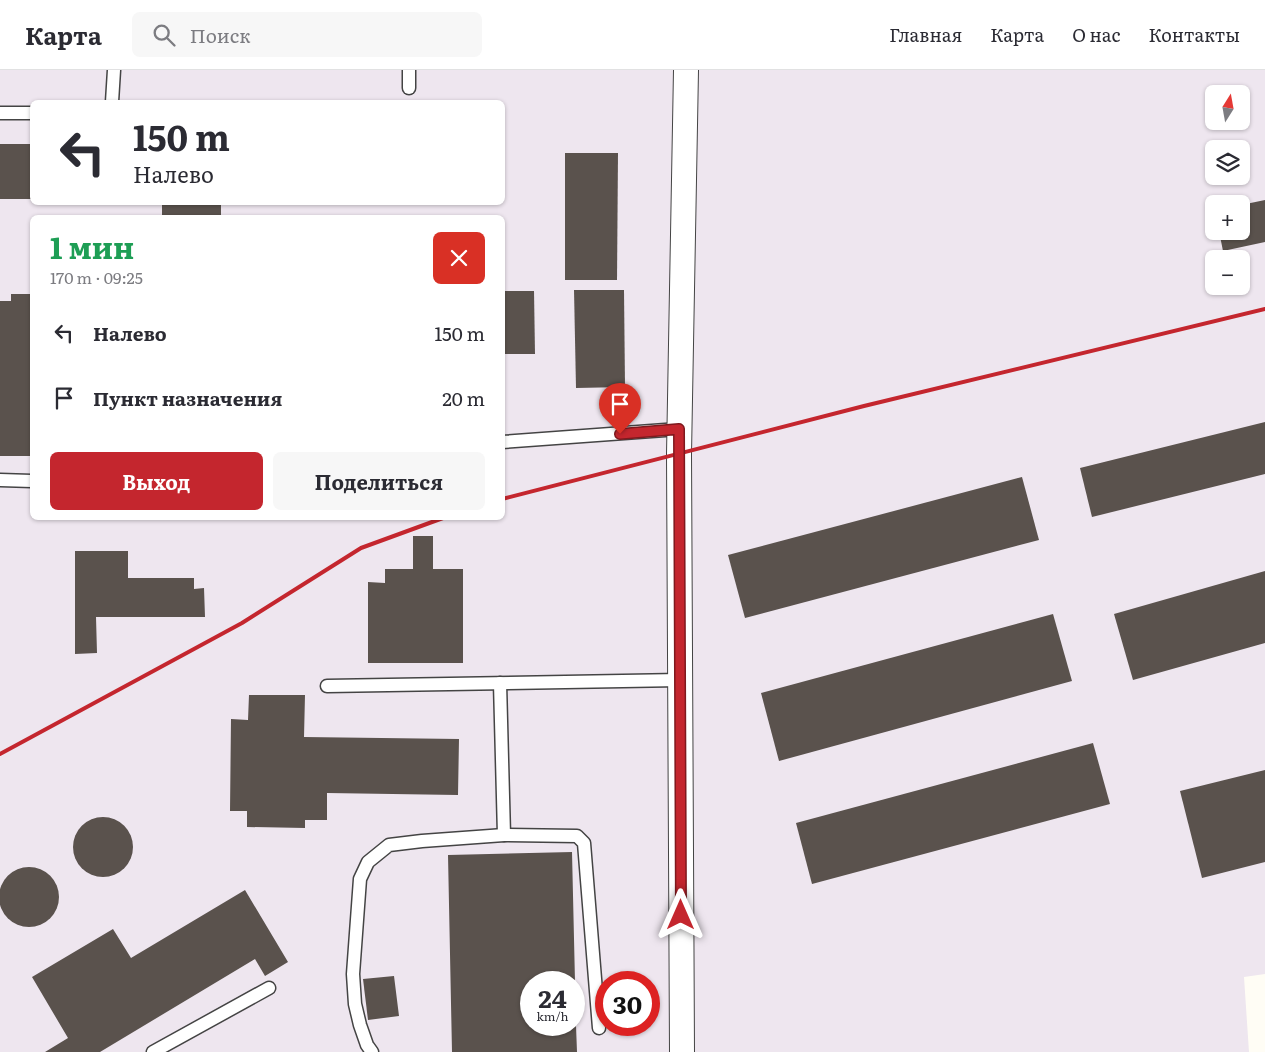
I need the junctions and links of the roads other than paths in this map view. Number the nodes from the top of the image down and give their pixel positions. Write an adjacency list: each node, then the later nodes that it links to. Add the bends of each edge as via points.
1 (114, 70): 5 (lane)
2 (409, 70): 4 (lane)
3 (686, 70): 8 (street)
4 (409, 88)
5 (112, 100)
6 (30, 113): 7 (lane)
7 (0, 114)
8 (679, 429): 9 (lane); 12 (street)
9 (505, 442)
10 (0, 480): 11 (lane)
11 (30, 481)
12 (680, 680): 13 (lane); 20 (street)
13 (500, 683): 14 (lane); 15 (lane)
14 (327, 686)
15 (504, 835): 16 (lane, via 577,836 584,843); 19 (lane, via 389,845 368,862 360,879 353,974 360,1025)
16 (595, 979)
17 (269, 988): 18 (lane)
18 (153, 1052)
19 (372, 1052)
20 (682, 1052)

